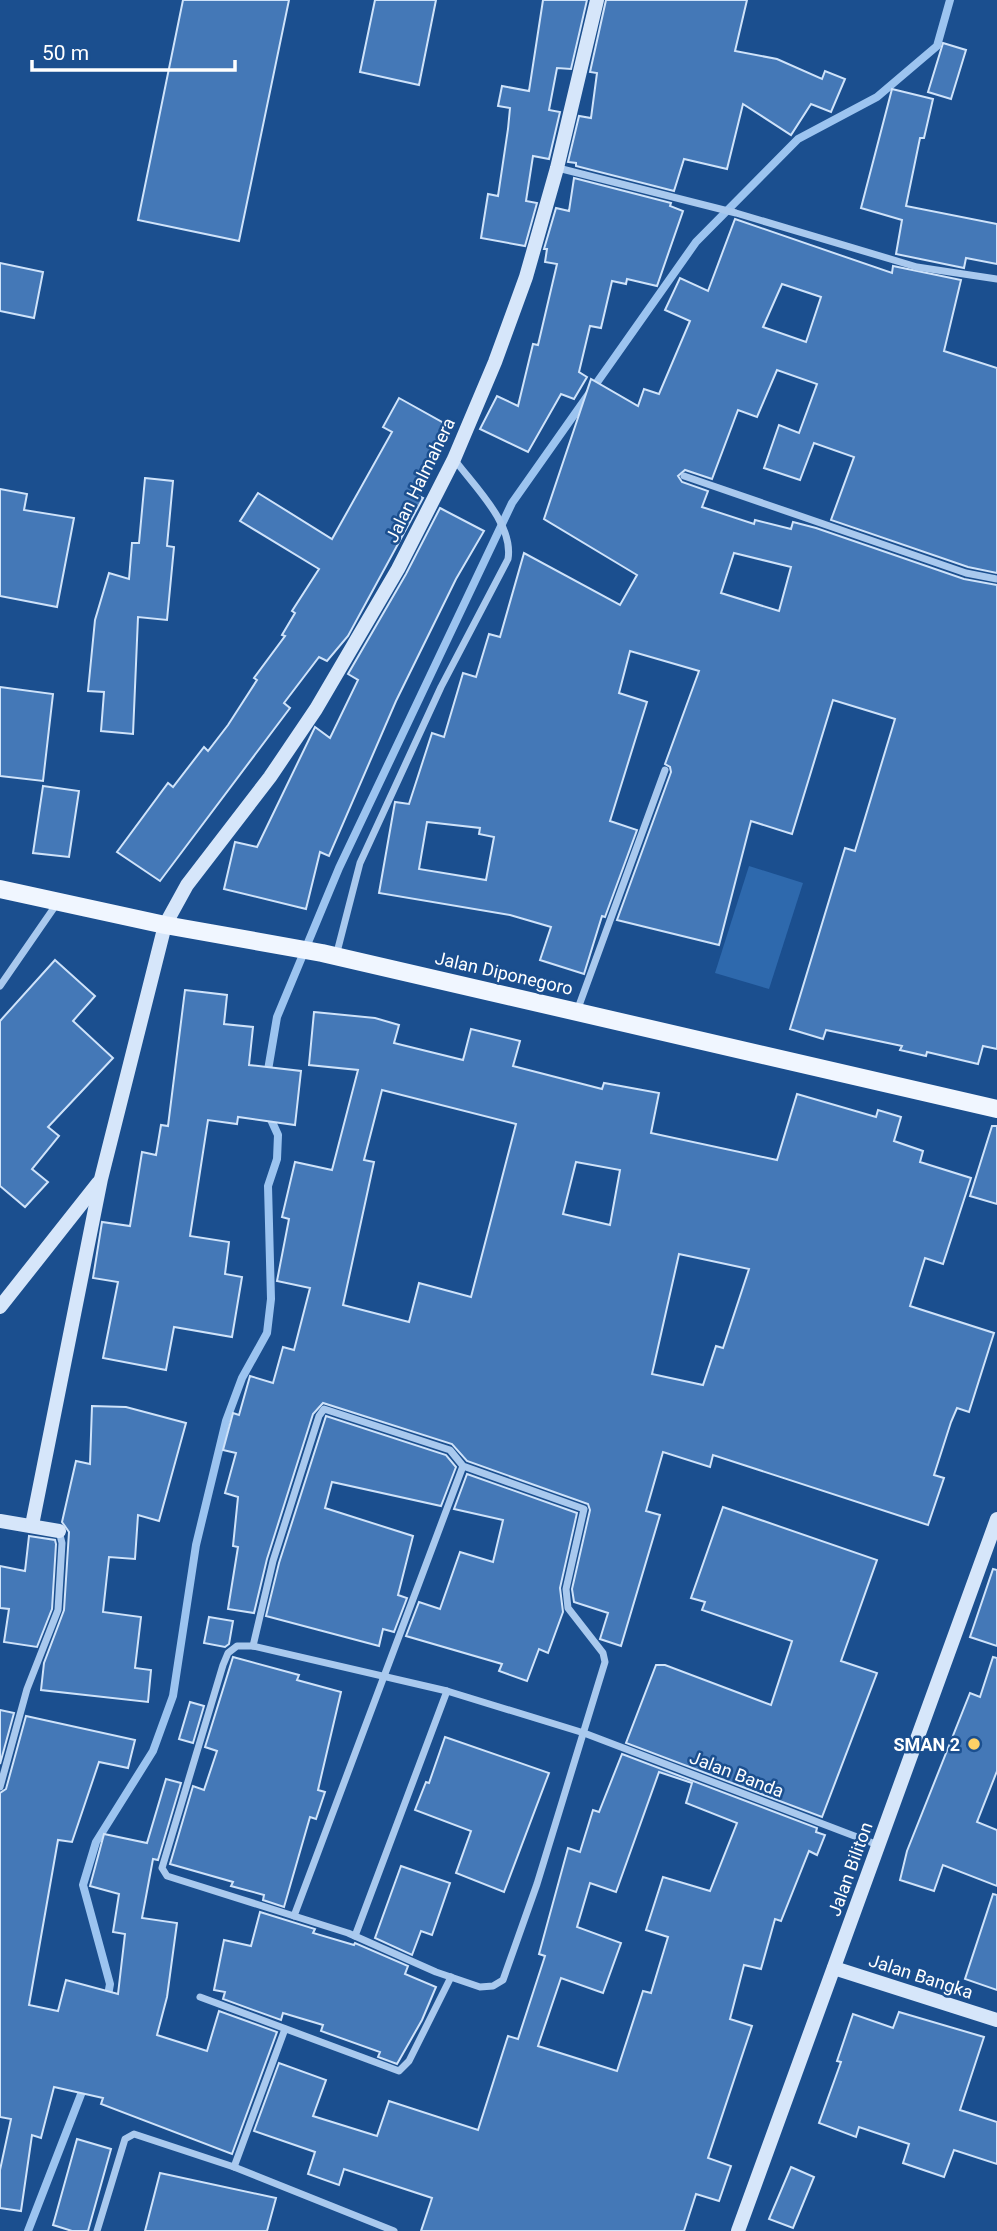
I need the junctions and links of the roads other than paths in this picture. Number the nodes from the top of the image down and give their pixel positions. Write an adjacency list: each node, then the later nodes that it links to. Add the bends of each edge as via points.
1 (597, 0): 2 (main road, Jalan Halmahera)
2 (557, 168): 3 (street, via 736,213 917,267); 4 (main road, Jalan Halmahera, via 526,277)
3 (997, 279)
4 (454, 459): 10 (main road, Jalan Halmahera, via 398,569 316,709 270,778 187,885); 11 (street, via 505,531 511,545 509,559 441,687 360,863)
5 (684, 476): 6 (street, via 966,573)
6 (997, 579)
7 (666, 770): 13 (street)
8 (0, 889): 9 (main road, Jalan Diponegoro)
9 (58, 902): 10 (main road, Jalan Diponegoro); 12 (street)
10 (165, 925): 11 (main road, Jalan Diponegoro); 15 (main road, Jalan Halmahera)
11 (329, 955): 13 (main road, Jalan Diponegoro)
12 (0, 986)
13 (577, 1012): 14 (main road, Jalan Diponegoro)
14 (997, 1109)
15 (101, 1180): 16 (main road); 19 (main road, Jalan Halmahera)
16 (0, 1307)
17 (463, 1466): 22 (street, via 450,1450 328,1409 320,1411 273,1561); 23 (street); 25 (street, via 584,1509 566,1589 568,1608 605,1662)
18 (0, 1521): 19 (main road)
19 (32, 1525): 21 (main road)
20 (996, 1527): 27 (main road, Jalan Biliton)
21 (59, 1531): 26 (street, via 58,1610 27,1689)
22 (253, 1646): 23 (street, Jalan Banda); 28 (street, via 237,1647 223,1665 162,1868 167,1876)
23 (384, 1677): 24 (street, Jalan Banda); 28 (street)
24 (447, 1691): 25 (street, Jalan Banda); 29 (street)
25 (584, 1733): 27 (street, Jalan Banda); 31 (street, via 503,1980 480,1986)
26 (0, 1787)
27 (878, 1845): 30 (main road, Jalan Biliton)
28 (294, 1916): 29 (street)
29 (355, 1936): 31 (street)
30 (834, 1968): 33 (main road, Jalan Bangka); 38 (main road, Jalan Biliton)
31 (451, 1977): 34 (street, via 402,2070 393,2071)
32 (200, 1997): 34 (street)
33 (997, 2020)
34 (285, 2029): 35 (street)
35 (234, 2167): 36 (street, via 134,2134 125,2139); 37 (street)
36 (97, 2231)
37 (394, 2231)
38 (738, 2231)

